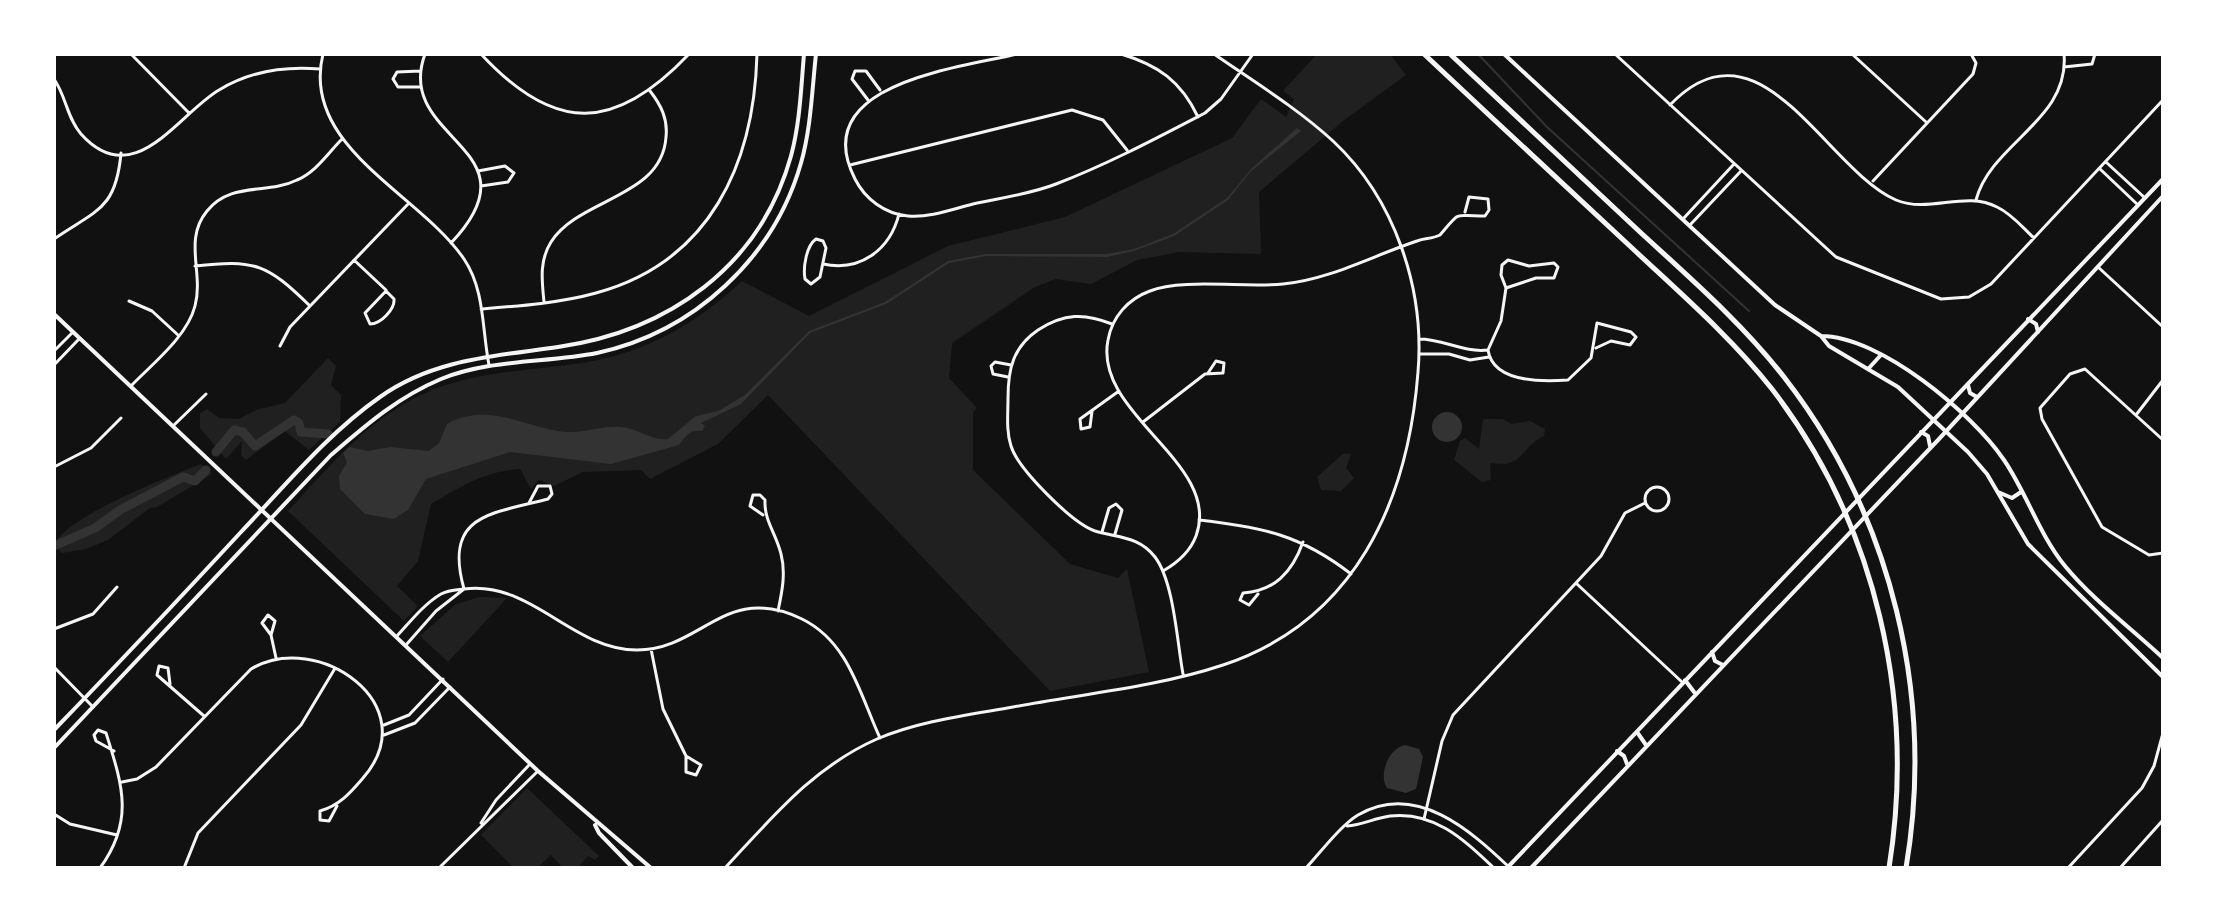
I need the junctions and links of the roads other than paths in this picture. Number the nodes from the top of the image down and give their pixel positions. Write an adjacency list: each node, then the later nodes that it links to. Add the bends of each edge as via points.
1 (131, 54): 33 (street)
2 (323, 54): 23 (street)
3 (425, 54): 24 (street)
4 (481, 54): 29 (street, via 527,96 565,111 605,111)
5 (689, 54): 29 (street)
6 (757, 54): 70 (street, via 743,153 728,189 701,228 668,260 631,281)
7 (804, 54): 88 (main road, via 795,138 785,173 767,215 725,271 678,308 631,331)
8 (816, 54): 92 (main road, via 797,176 768,236 730,282 672,325 638,341 583,355)
9 (1017, 54): 21 (street)
10 (1121, 54): 34 (street, via 1174,80)
11 (1214, 54): 25 (street)
12 (1253, 54): 25 (street)
13 (1424, 54): 205 (highway, via 1721,332 1771,388 1820,462 1849,522 1878,602 1889,652 1897,743)
14 (1450, 54): 206 (highway, via 1741,327 1799,397 1841,465 1887,571 1906,650 1916,771)
15 (1504, 54): 56 (main road)
16 (1615, 54): 32 (street)
17 (1852, 54): 35 (street)
18 (1971, 54): 35 (street, via 1976,63 1973,74)
19 (2064, 54): 22 (street)
20 (2095, 54): 22 (street, via 2092,64)
21 (994, 57): 28 (street)
22 (2064, 67): 50 (street, via 2051,105 1988,174)
23 (320, 69): 33 (street, via 247,76); 36 (street, via 324,107)
24 (420, 71): 27 (street); 27 (street, via 397,72 393,79 400,88)
25 (1240, 72): 34 (street, via 1218,102); 61 (street, via 1343,151 1380,201)
26 (54, 79): 38 (street, via 80,132 101,148)
27 (421, 87): 43 (street, via 431,114 466,150)
28 (880, 90): 30 (street); 30 (street, via 866,71 855,71 852,79)
29 (650, 91): 70 (street, via 666,127 660,160 642,181 556,235 543,262)
30 (868, 100): 41 (street, via 850,131)
31 (2163, 100): 39 (street)
32 (1670, 105): 40 (street); 46 (street, via 1707,79 1755,81 1777,94)
33 (189, 113): 38 (street, via 158,144)
34 (1198, 117): 37 (street)
35 (1927, 123): 46 (street)
36 (342, 139): 51 (street); 65 (street, via 300,179 238,191 215,202 197,228)
37 (1127, 150): 41 (street, via 1103,120 1072,110); 55 (street, via 1055,185 923,216)
38 (121, 153): 59 (street, via 118,184 108,202)
39 (2106, 162): 42 (street); 49 (street)
40 (1734, 164): 44 (street); 56 (street)
41 (850, 165): 55 (street, via 865,194)
42 (2100, 169): 52 (street); 58 (street)
43 (478, 171): 47 (street); 47 (street, via 505,166 514,173 508,182)
44 (1741, 171): 57 (street); 58 (street, via 1831,254 1934,298 1955,300 1982,291)
45 (2163, 179): 49 (main road)
46 (1872, 182): 50 (street, via 1892,198 1916,205)
47 (481, 186): 60 (street, via 476,211)
48 (2163, 196): 53 (main road)
49 (2145, 198): 52 (main road); 53 (main road)
50 (1976, 200): 58 (street, via 2001,209)
51 (409, 203): 60 (street); 63 (street)
52 (2138, 205): 62 (main road)
53 (2151, 209): 66 (main road)
54 (1465, 212): 54 (street, via 1485,216 1488,199 1469,197); 61 (street, via 1453,217 1440,235)
55 (899, 214): 64 (street, via 888,241 873,256 848,265)
56 (1683, 219): 57 (main road)
57 (1690, 225): 80 (main road, via 1782,311)
58 (2035, 238)
59 (54, 239)
60 (451, 243): 72 (street, via 470,269)
61 (1401, 247): 75 (street, via 1303,281 1154,289 1129,303); 82 (street, via 1415,296)
62 (2090, 257): 66 (main road); 74 (main road)
63 (354, 260): 68 (street); 71 (street)
64 (823, 264): 64 (street, via 826,246 816,239 810,245 806,281 815,283)
65 (195, 266): 71 (street, via 257,264 280,277); 79 (street, via 195,307)
66 (2097, 268): 76 (street); 78 (main road)
67 (1506, 288): 67 (street, via 1538,277 1554,278 1558,267 1506,261 1501,275); 86 (street, via 1501,324)
68 (386, 291): 68 (street, via 365,313 370,324 393,307 395,300)
69 (129, 301): 79 (street, via 152,311)
70 (544, 302): 72 (street)
71 (310, 306): 83 (street)
72 (481, 309): 88 (street)
73 (54, 314): 77 (main road)
74 (2028, 319): 78 (main road); 97 (main road)
75 (1112, 324): 91 (street, via 1083,315 1057,319 1028,338); 99 (street, via 1107,358)
76 (2163, 327)
77 (73, 332): 81 (main road); 85 (street)
78 (2038, 332): 101 (main road)
79 (178, 335): 98 (street)
80 (1821, 336): 89 (main road); 93 (main road)
81 (79, 338): 90 (street); 98 (main road)
82 (1419, 339): 86 (street); 87 (street)
83 (280, 346)
84 (1596, 348): 84 (street, via 1611,341 1633,345 1636,337 1599,322 1594,328); 86 (street, via 1583,369 1563,381 1507,375)
85 (54, 351)
86 (1488, 353): 87 (street, via 1473,360)
87 (1419, 354): 137 (street, via 1395,493 1380,529)
88 (487, 356): 92 (street); 113 (main road, via 443,366 398,386)
89 (1883, 356): 93 (main road); 102 (main road, via 1917,375)
90 (54, 365)
91 (1011, 365): 95 (street); 95 (street, via 991,366 993,374)
92 (490, 367): 115 (main road, via 444,378 400,399)
93 (1869, 368): 107 (main road)
94 (1208, 373): 108 (street)
95 (1008, 377): 127 (street, via 1008,430 1016,457 1074,518)
96 (2163, 380): 105 (street)
97 (1968, 383): 101 (main road); 102 (main road)
98 (131, 386): 109 (main road)
99 (1119, 391): 103 (street); 108 (street)
100 (206, 394): 109 (street)
101 (1977, 397): 104 (main road)
102 (1948, 403): 104 (main road); 107 (main road)
103 (1092, 411): 103 (street, via 1079,421 1081,429 1090,427)
104 (1961, 415): 110 (main road); 120 (main road, via 1997,451)
105 (2136, 415): 112 (street); 132 (street, via 2089,371 2080,369 2042,403 2040,411 2102,527 2126,543)
106 (121, 418): 117 (street, via 91,448)
107 (1933, 419): 110 (main road); 111 (main road)
108 (1143, 422): 126 (street, via 1193,488)
109 (173, 426): 123 (main road)
110 (1946, 431): 114 (main road); 119 (main road, via 1978,462)
111 (1920, 432): 114 (main road, via 1929,439); 151 (main road)
112 (2163, 440)
113 (326, 443): 115 (main road); 116 (main road)
114 (1930, 449): 154 (main road)
115 (331, 455): 118 (main road)
116 (314, 456): 118 (main road, via 321,460); 123 (main road)
117 (54, 467)
118 (320, 467): 125 (main road)
119 (1996, 491): 120 (main road, via 2012,498); 133 (main road)
120 (2021, 492): 131 (main road)
121 (529, 503): 121 (street, via 548,499 552,489 540,485); 141 (street, via 485,515 468,528 457,552)
122 (1645, 503): 122 (street, via 1661,510 1669,497 1662,488 1654,488 1645,495); 139 (street, via 1625,513 1605,551)
123 (263, 510): 125 (main road); 130 (main road)
124 (763, 515): 124 (street, via 765,500 753,495 750,506); 143 (street, via 783,562)
125 (272, 519): 135 (main road); 148 (main road)
126 (1199, 520): 129 (street); 136 (street, via 1187,552)
127 (1102, 532): 128 (street); 128 (street, via 1109,508 1116,504 1122,510)
128 (1115, 534): 136 (street, via 1146,548)
129 (1303, 542): 137 (street); 142 (street, via 1288,571)
130 (224, 551): 134 (main road); 135 (main road)
131 (2053, 551): 133 (main road, via 2046,549); 144 (main road)
132 (2163, 553)
133 (2039, 556): 147 (main road)
134 (211, 565): 138 (main road); 164 (main road)
135 (227, 565): 138 (main road)
136 (1163, 571): 157 (street)
137 (1351, 574): 157 (street, via 1318,610 1278,640)
138 (216, 577): 165 (main road)
139 (1576, 583): 160 (street); 184 (street, via 1453,715)
140 (117, 587): 145 (street, via 93,614)
141 (464, 589): 148 (street, via 439,595); 149 (street); 150 (street, via 507,591 604,644)
142 (1258, 594)
143 (778, 611): 150 (street, via 722,615 671,644); 172 (street, via 810,623 837,647)
144 (2130, 628): 147 (main road); 153 (main road)
145 (54, 629)
146 (271, 635): 146 (street, via 275,621 268,615 262,623); 152 (street)
147 (2119, 635): 158 (main road)
148 (397, 636): 149 (main road)
149 (406, 645): 159 (main road)
150 (651, 649): 177 (street, via 663,709)
151 (1713, 650): 154 (main road, via 1713,659); 160 (main road)
152 (276, 658): 156 (street, via 307,658); 166 (street, via 243,675)
153 (2163, 658)
154 (1723, 665): 163 (main road)
155 (54, 667): 164 (street)
156 (334, 670): 167 (street, via 365,689); 196 (street, via 301,725 198,833)
157 (1184, 675): 172 (street, via 935,722)
158 (2163, 677)
159 (443, 679): 162 (main road); 167 (street, via 409,715)
160 (1684, 681): 163 (main road, via 1692,685); 168 (main road)
161 (170, 684): 161 (street, via 157,675 159,666 168,668); 166 (street)
162 (450, 687): 171 (street, via 415,723); 178 (main road)
163 (1694, 695): 173 (main road)
164 (85, 698): 165 (street); 169 (main road)
165 (93, 707): 174 (main road)
166 (204, 716): 181 (street, via 150,772)
167 (383, 725): 171 (street)
168 (1638, 729): 173 (main road); 176 (main road)
169 (54, 730)
170 (2163, 733): 207 (street, via 2142,788)
171 (384, 735): 182 (street, via 374,764)
172 (880, 738): 200 (street, via 813,777)
173 (1646, 745): 179 (main road)
174 (54, 748)
175 (114, 751): 175 (street, via 105,731 98,730 96,741); 181 (street)
176 (1617, 751): 179 (main road); 203 (main road)
177 (686, 756): 177 (street, via 686,772 696,775 701,765)
178 (530, 764): 180 (main road); 190 (street)
179 (1626, 767): 204 (main road)
180 (538, 771): 189 (main road); 190 (street)
181 (122, 782): 192 (street)
182 (337, 806): 182 (street, via 329,821 321,821 320,811)
183 (1377, 808): 184 (street); 186 (street); 191 (street, via 1354,817)
184 (1426, 809): 187 (street); 203 (street, via 1461,823)
185 (54, 814): 192 (street, via 70,824)
186 (1379, 818): 187 (street); 191 (street)
187 (1424, 819): 202 (street, via 1454,832)
188 (2163, 820): 208 (street)
189 (594, 822): 193 (main road); 194 (main road)
190 (479, 826): 197 (street)
191 (1347, 826): 201 (street)
192 (117, 835): 195 (street)
193 (638, 856): 194 (main road); 199 (main road)
194 (628, 863): 198 (main road)
195 (100, 868)
196 (184, 868)
197 (439, 868)
198 (633, 868)
199 (651, 868)
200 (725, 868)
201 (1306, 868)
202 (1494, 868)
203 (1508, 868)
204 (1531, 868)
205 (1889, 868)
206 (1906, 868)
207 (2068, 868)
208 (2120, 868)

